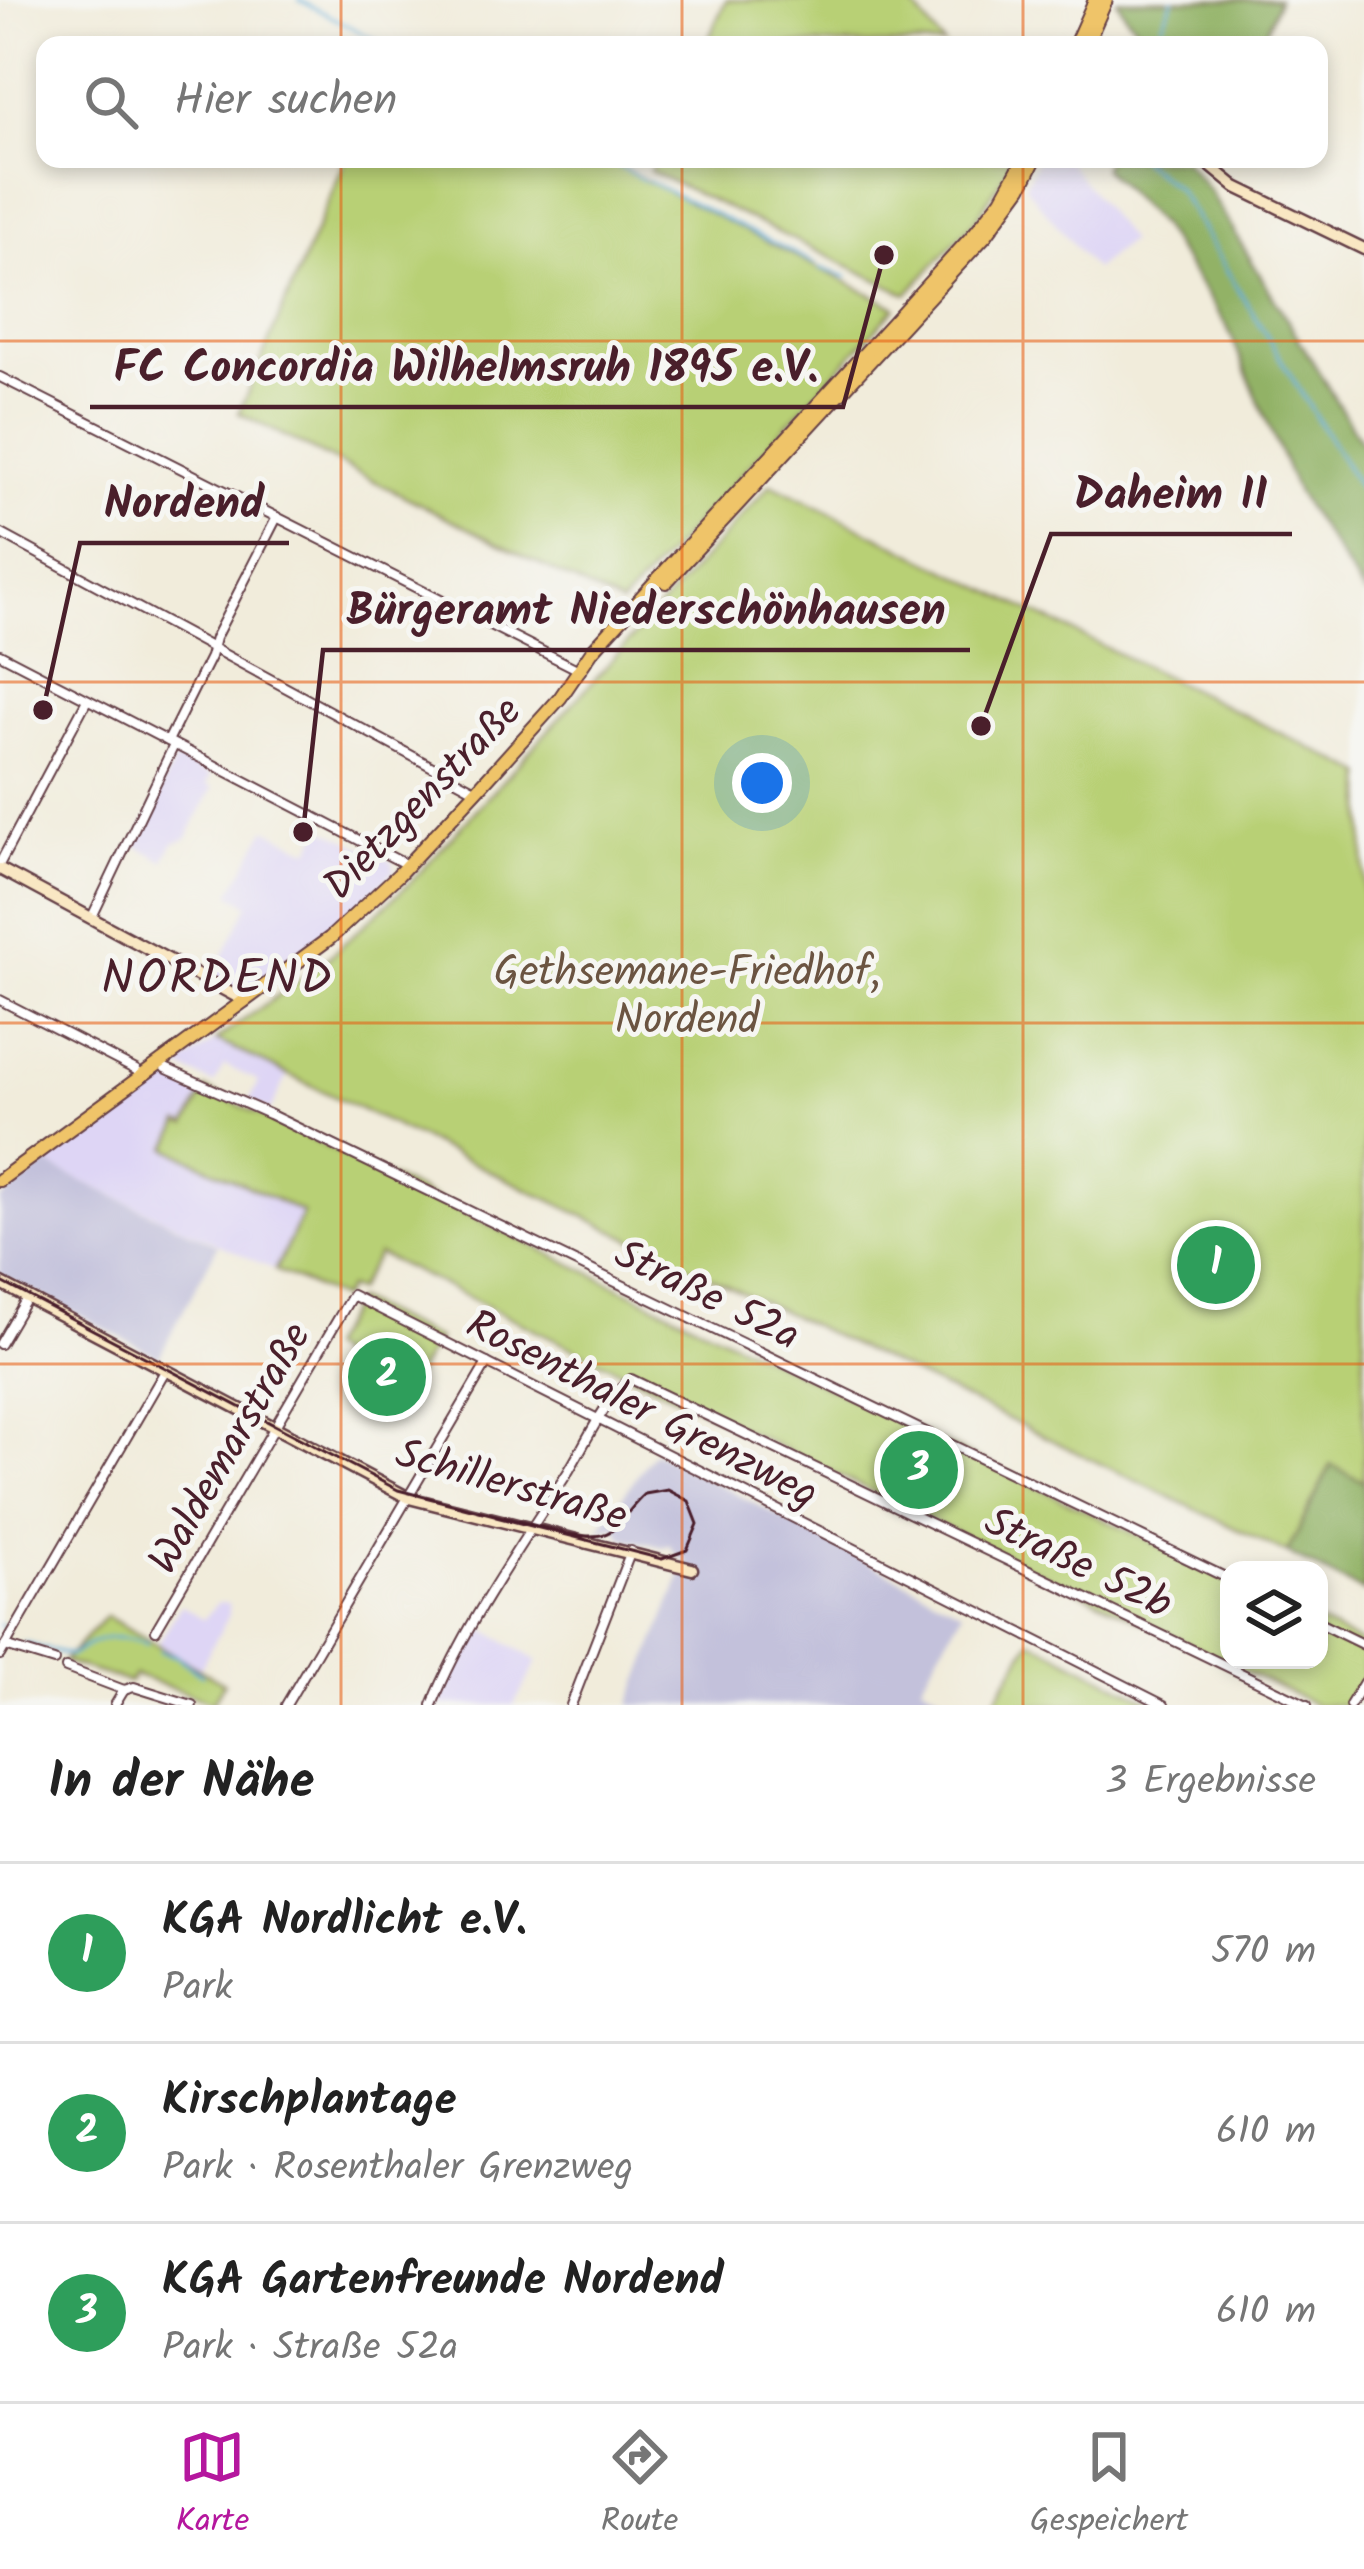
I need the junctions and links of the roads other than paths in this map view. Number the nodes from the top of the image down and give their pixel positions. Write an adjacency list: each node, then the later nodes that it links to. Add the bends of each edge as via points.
1 (1095, 0): 3 (main road)
2 (1106, 0): 4 (main road)
3 (1079, 36)
4 (1090, 36)
5 (1019, 168): 9 (main road, Dietzgenstraße, via 989,217)
6 (1030, 168): 9 (main road, Dietzgenstraße, via 997,222)
7 (1213, 168): 8 (street, via 1236,188)
8 (1364, 249)
9 (913, 307): 15 (main road, Dietzgenstraße)
10 (0, 377): 11 (street)
11 (277, 517): 13 (street); 15 (street)
12 (0, 533): 13 (street)
13 (212, 647): 17 (street); 18 (street)
14 (0, 654): 16 (street)
15 (584, 666): 18 (main road, Dietzgenstraße)
16 (87, 700): 17 (street); 20 (street)
17 (171, 743): 19 (street); 21 (street)
18 (476, 791): 19 (main road, Dietzgenstraße)
19 (407, 865): 23 (main road, Dietzgenstraße, via 340,931)
20 (0, 866): 21 (street)
21 (92, 919): 23 (street)
22 (0, 1000): 25 (street)
23 (245, 1000): 24 (main road, Dietzgenstraße)
24 (161, 1062): 25 (main road, Dietzgenstraße); 39 (street, Straße 52a)
25 (141, 1076): 26 (main road, Dietzgenstraße)
26 (0, 1180)
27 (0, 1283): 29 (street, Schillerstraße)
28 (352, 1294): 31 (street, Rosenthaler Grenzweg); 34 (street, Waldemarstraße)
29 (27, 1298): 30 (street); 32 (street, Schillerstraße)
30 (0, 1343)
31 (487, 1363): 33 (street, Rosenthaler Grenzweg); 35 (street)
32 (166, 1371): 34 (street, Schillerstraße); 43 (street)
33 (599, 1421): 36 (street); 53 (street, Rosenthaler Grenzweg); 54 (street, Straße 52b, via 631,1379)
34 (273, 1427): 35 (street, Schillerstraße); 41 (street, Waldemarstraße)
35 (409, 1498): 36 (street, Schillerstraße); 50 (street)
36 (533, 1528): 37 (street, Schillerstraße); 51 (street)
37 (632, 1551): 38 (street, Schillerstraße); 52 (street)
38 (692, 1569)
39 (1220, 1575)
40 (1328, 1627): 42 (street)
41 (156, 1630)
42 (1364, 1645)
43 (3, 1650): 44 (street)
44 (54, 1661)
45 (66, 1668): 47 (street)
46 (1364, 1682): 55 (street)
47 (124, 1690): 48 (street); 49 (street)
48 (115, 1705)
49 (192, 1705)
50 (286, 1705)
51 (432, 1705)
52 (571, 1705)
53 (1163, 1705)
54 (1307, 1705)
55 (1350, 1705)

